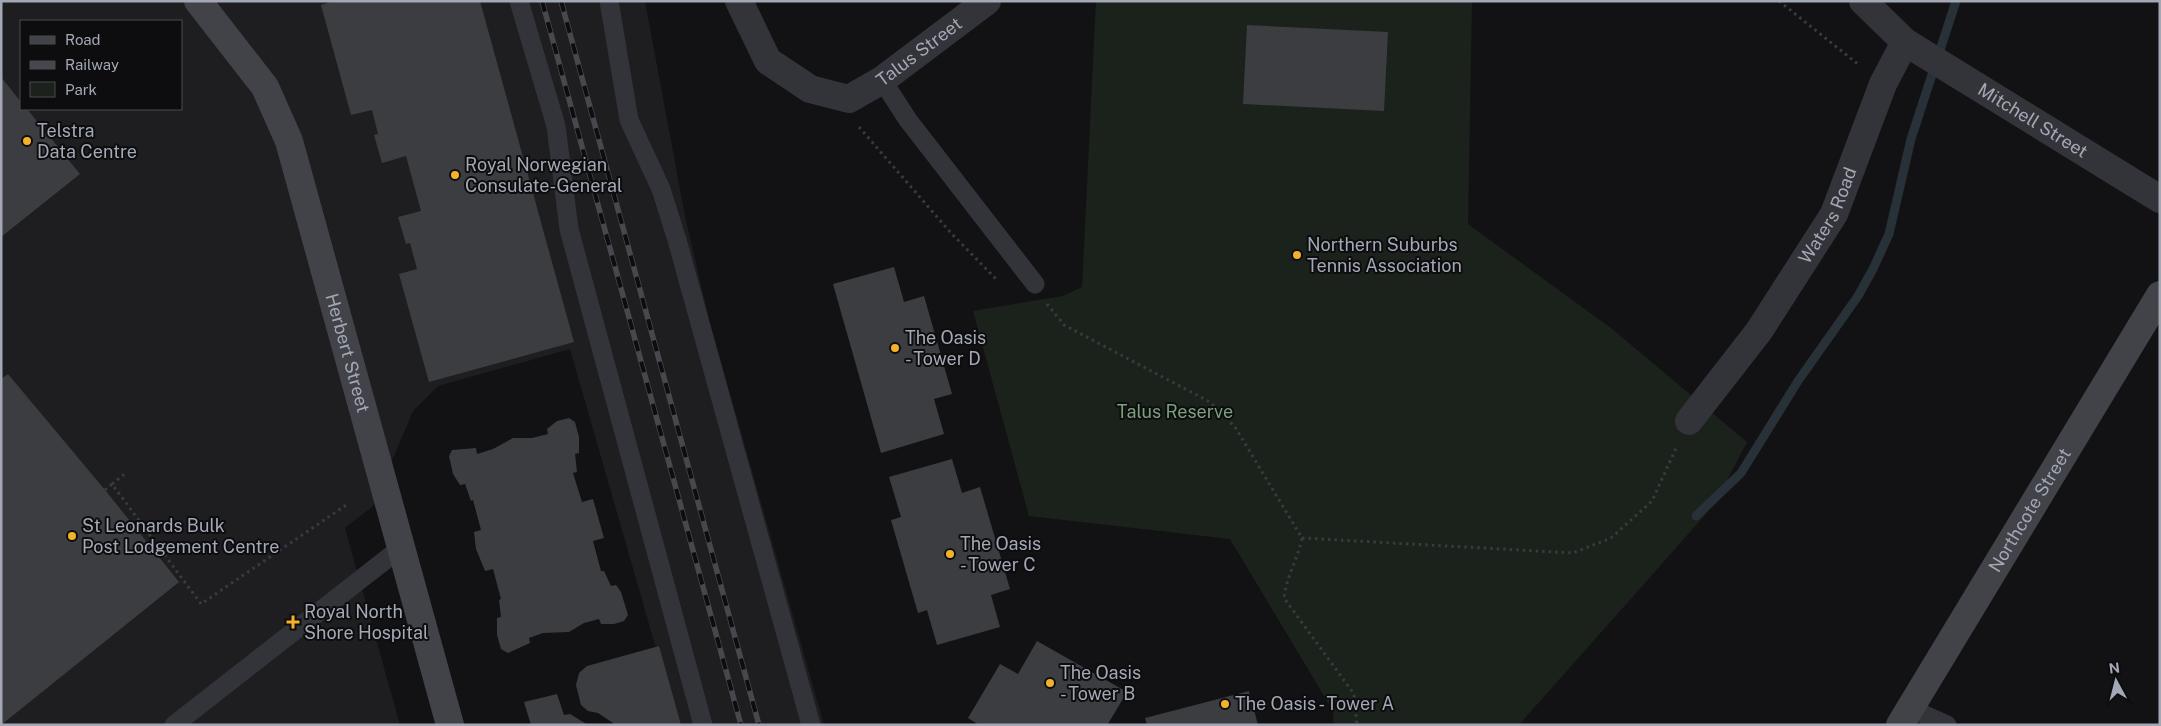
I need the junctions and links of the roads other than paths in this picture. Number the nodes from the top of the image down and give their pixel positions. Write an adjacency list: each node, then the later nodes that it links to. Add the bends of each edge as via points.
1 (198, 1): 13 (street, Herbert Street, via 265,87 289,141)
2 (519, 1): 17 (lane, via 556,126 569,229)
3 (609, 1): 18 (lane, via 628,120 661,189 677,240)
4 (739, 1): 8 (street, Talus Street, via 768,61 810,89 849,99)
5 (988, 1): 8 (street, Talus Street)
6 (1863, 1): 7 (street)
7 (1905, 42): 9 (street, Mitchell Street); 12 (street, Waters Road, via 1883,84 1834,214 1759,331)
8 (882, 80): 10 (lane, via 908,120)
9 (2160, 199)
10 (1035, 284)
11 (2160, 295): 14 (street, Northcote Street)
12 (1689, 421)
13 (402, 547): 15 (lane); 16 (street, Herbert Street)
14 (1906, 717): 19 (lane)
15 (174, 725)
16 (450, 725)
17 (703, 725)
18 (811, 725)
19 (1947, 725)

